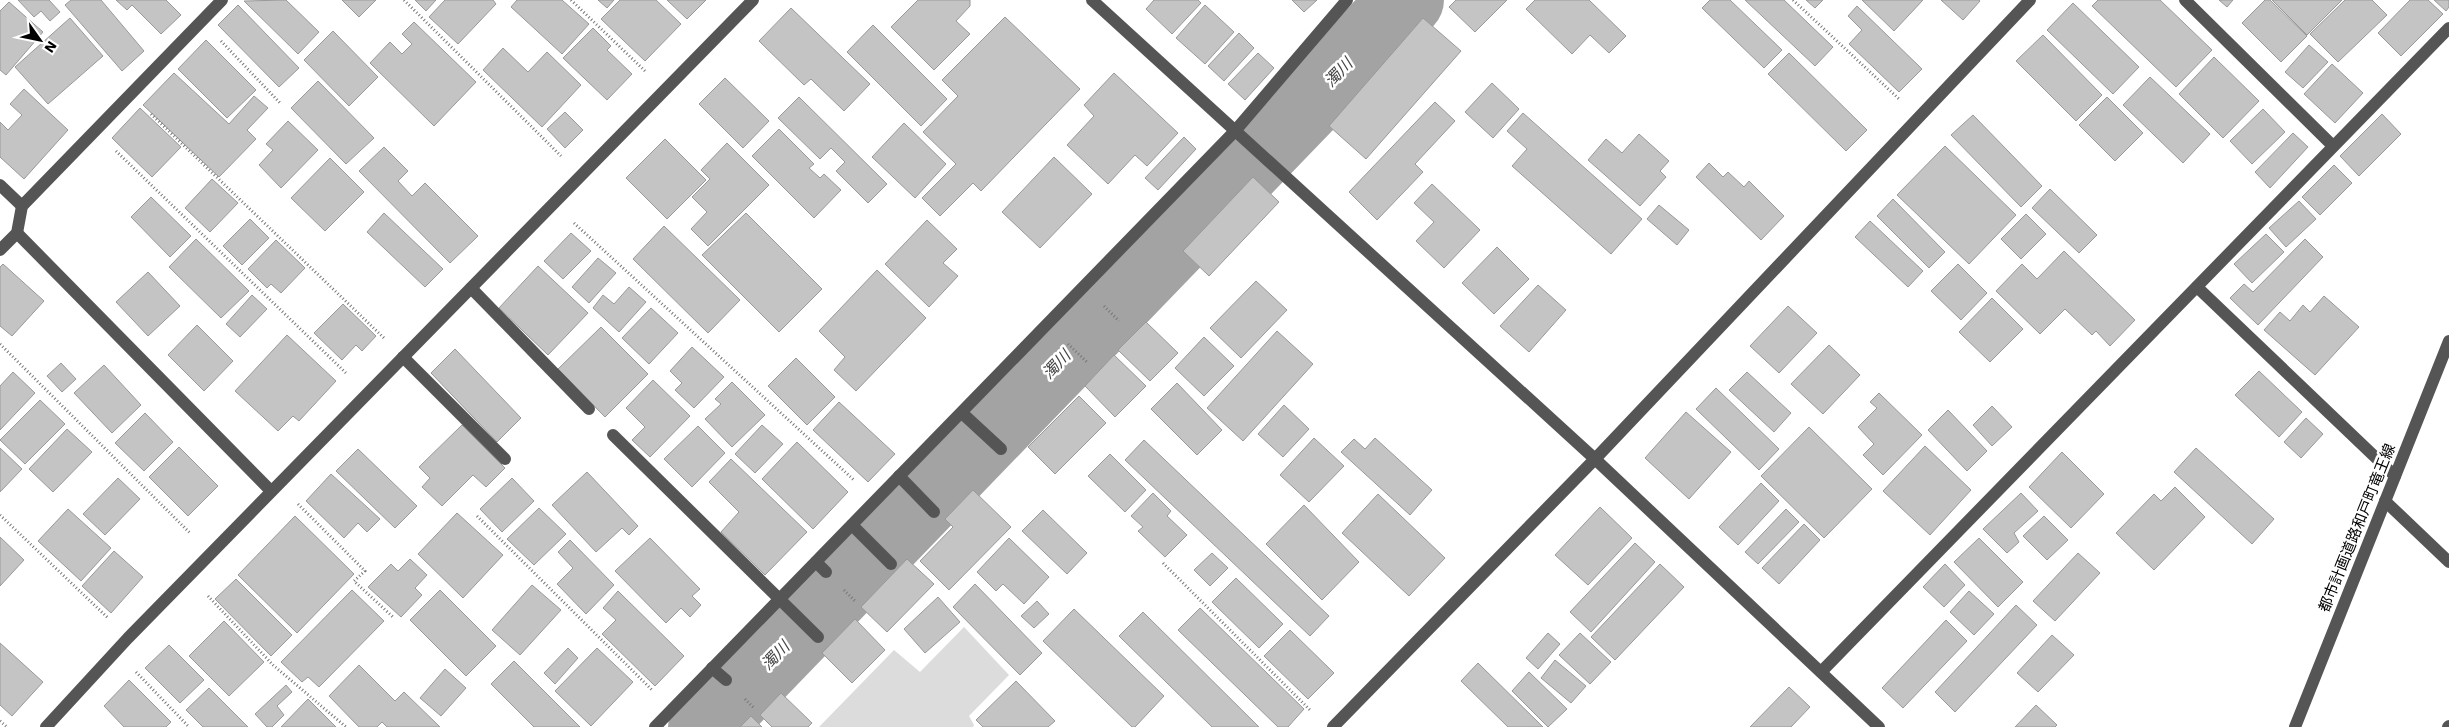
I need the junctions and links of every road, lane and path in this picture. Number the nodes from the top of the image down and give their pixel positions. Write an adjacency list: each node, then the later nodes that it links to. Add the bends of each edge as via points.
1 (222, 0): 10 (street)
2 (404, 0): 19 (path)
3 (571, 0): 12 (path)
4 (753, 0): 12 (street)
5 (1092, 0): 17 (street)
6 (1347, 0): 17 (street)
7 (1794, 0): 15 (path)
8 (2030, 0): 15 (street)
9 (2185, 0): 18 (street)
10 (201, 21): 13 (street); 14 (path)
11 (2449, 28): 18 (street)
12 (665, 91): 19 (street)
13 (131, 94): 16 (street); 33 (path)
14 (281, 104)
15 (1919, 118): 41 (street)
16 (95, 131): 22 (street); 35 (path)
17 (1235, 131): 27 (street); 41 (street)
18 (2333, 146): 25 (street)
19 (581, 176): 21 (street)
20 (0, 185): 22 (street)
21 (554, 204): 26 (street); 45 (path)
22 (22, 206): 23 (street)
23 (16, 232): 24 (street); 44 (street)
24 (0, 250)
25 (2196, 287): 43 (street); 64 (street)
26 (471, 288): 33 (street); 36 (street)
27 (1089, 291): 28 (path); 29 (street)
28 (1120, 321)
29 (1048, 323): 30 (street); 37 (street)
30 (1057, 333): 34 (path)
31 (2449, 341): 43 (street, 都市計画道路和戸町竜王線)
32 (0, 344): 51 (path)
33 (403, 357): 35 (street); 40 (street)
34 (1087, 362)
35 (367, 394): 44 (street)
36 (589, 409)
37 (966, 417): 39 (street); 42 (street)
38 (613, 434): 58 (street)
39 (1001, 449)
40 (505, 459)
41 (1595, 459): 64 (street); 74 (street)
42 (899, 476): 45 (street); 47 (street)
43 (2395, 476): 46 (street, 都市計画道路和戸町竜王線)
44 (274, 488): 51 (street); 59 (path, via 365,571 354,581)
45 (876, 500): 50 (street)
46 (2385, 501): 53 (street); 76 (street, 都市計画道路和戸町竜王線)
47 (934, 512)
48 (0, 515): 61 (path)
49 (477, 516): 66 (path)
50 (852, 525): 52 (street); 55 (street)
51 (210, 554): 57 (street)
52 (816, 562): 56 (street); 58 (street)
53 (2449, 562)
54 (1163, 563): 67 (path)
55 (891, 564)
56 (826, 572)
57 (189, 575): 61 (street); 72 (path, via 273,665)
58 (780, 599): 60 (street); 63 (street)
59 (393, 617)
60 (818, 637)
61 (128, 638): 62 (street)
62 (115, 651): 70 (street); 71 (path)
63 (712, 668): 65 (street); 66 (street)
64 (1821, 672): 75 (street)
65 (726, 680)
66 (672, 709): 73 (street)
67 (1314, 713)
68 (0, 720): 69 (path)
69 (7, 727)
70 (46, 727)
71 (190, 727)
72 (346, 727)
73 (654, 727)
74 (1333, 727)
75 (1879, 727)
76 (2295, 727)

